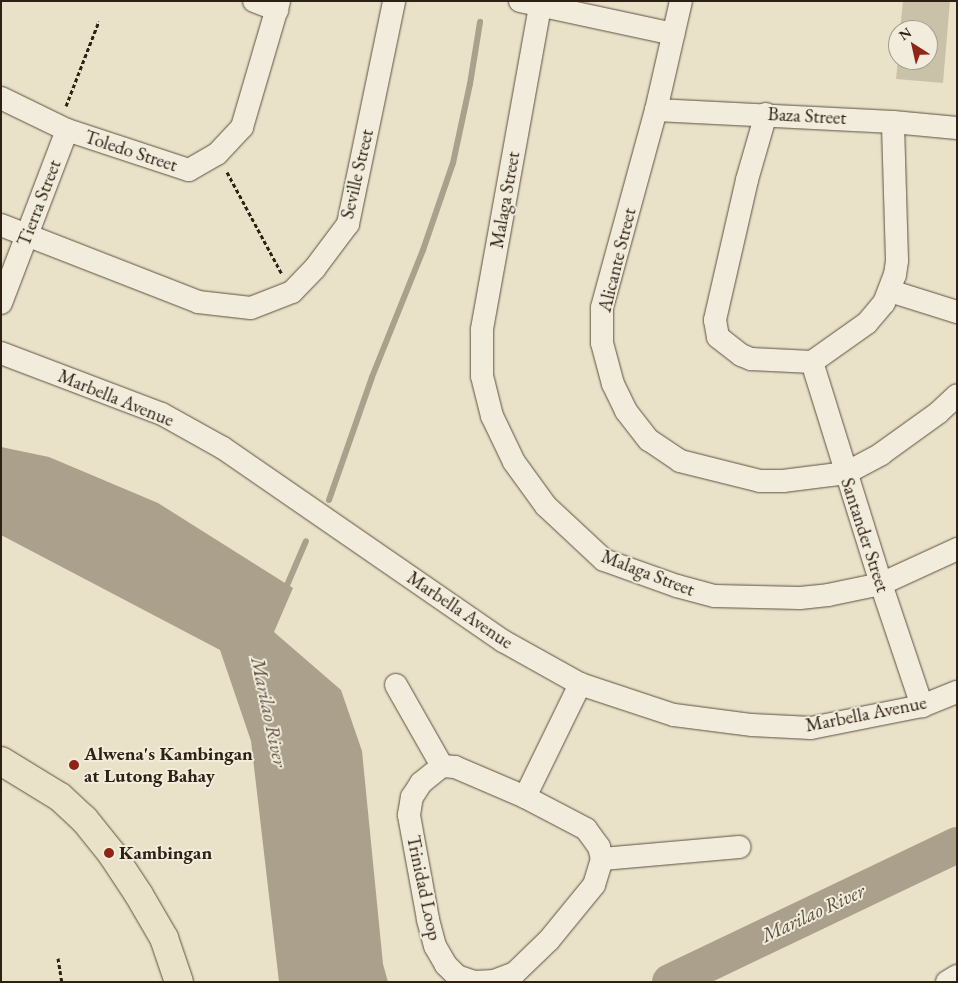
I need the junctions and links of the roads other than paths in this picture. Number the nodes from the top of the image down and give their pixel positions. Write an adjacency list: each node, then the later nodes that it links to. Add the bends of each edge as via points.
1 (254, 1): 5 (street)
2 (394, 1): 14 (street, Seville Street, via 348,224 292,292 251,308 198,302)
3 (681, 1): 6 (street, Alicante Street)
4 (534, 3): 6 (street); 23 (street, Malaga Street, via 482,330 482,376 492,416 514,462 546,506 604,560 677,586 715,596 800,598)
5 (278, 6): 11 (street, Toledo Street, via 242,127 217,154 189,170)
6 (674, 34): 8 (street, Alicante Street)
7 (1, 98): 11 (street, Toledo Street)
8 (656, 110): 9 (street, Baza Street); 21 (street, Alicante Street, via 602,308 602,343 618,397 649,440 680,460 760,481)
9 (766, 114): 10 (street, Baza Street); 19 (street, via 747,180 715,320 718,337 751,359)
10 (893, 122): 12 (street, Baza Street); 15 (street, via 897,260)
11 (62, 128): 14 (street, Tierra Street)
12 (957, 128)
13 (1, 226): 14 (street, Seville Street)
14 (26, 236): 16 (street, Tierra Street)
15 (890, 291): 17 (street); 19 (street, via 867,323)
16 (1, 303)
17 (957, 312)
18 (1, 353): 24 (street, Marbella Avenue, via 162,414 223,448 503,641)
19 (812, 362): 21 (street, Santander Street)
20 (957, 395): 21 (street, Alicante Street, via 938,413 881,454)
21 (846, 473): 23 (street, Santander Street)
22 (957, 549): 23 (street, Malaga Street)
23 (881, 584): 27 (street, Santander Street)
24 (580, 684): 27 (street, Marbella Avenue, via 674,715 811,728); 32 (street)
25 (396, 685): 29 (street)
26 (957, 692): 27 (street, Marbella Avenue)
27 (922, 706)
28 (1, 761): 31 (main road)
29 (442, 766): 32 (street, via 455,767); 34 (street, Trinidad Loop, via 421,783 412,797 409,815 435,946 457,976 474,982 494,981 515,973 549,940 585,897 594,885)
30 (1, 783): 31 (main road)
31 (41, 786): 36 (main road, via 60,797 84,819 112,854 164,938)
32 (525, 797): 34 (street, via 586,829 599,847)
33 (739, 847): 34 (street)
34 (602, 859)
35 (957, 976): 37 (street)
36 (179, 982)
37 (947, 982)

